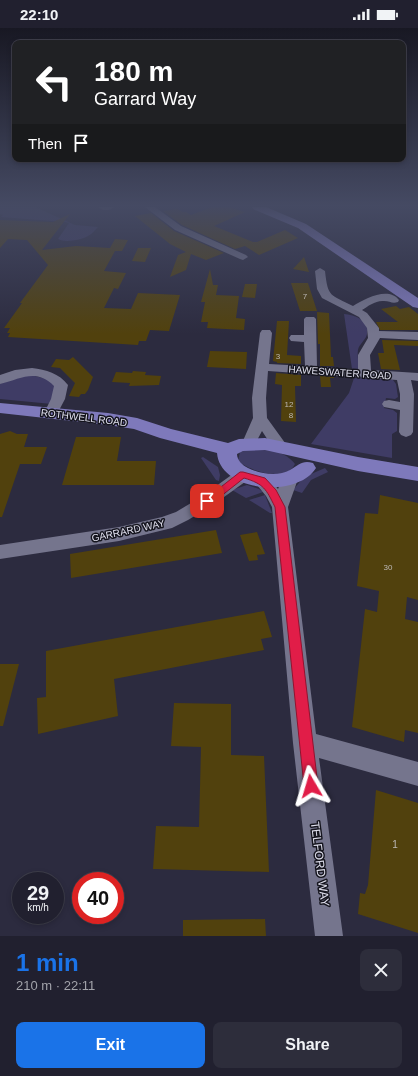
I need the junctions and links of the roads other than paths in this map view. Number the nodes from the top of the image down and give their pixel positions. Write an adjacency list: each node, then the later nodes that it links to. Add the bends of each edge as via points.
1 (226, 249): 3 (street)
2 (337, 249): 6 (main road)
3 (243, 257)
4 (320, 271): 7 (street, via 323,293)
5 (394, 300): 7 (street, via 379,297)
6 (418, 304)
7 (354, 310): 10 (street, via 370,323)
8 (310, 319): 13 (street)
9 (266, 333): 14 (street)
10 (374, 334): 11 (street); 16 (street, via 364,355)
11 (418, 336)
12 (295, 338): 13 (street)
13 (310, 339): 15 (street)
14 (262, 367): 15 (street, HAWESWATER ROAD); 24 (street)
15 (310, 370): 16 (street, HAWESWATER ROAD)
16 (365, 373): 17 (street, HAWESWATER ROAD)
17 (403, 376): 18 (street, HAWESWATER ROAD); 21 (street)
18 (418, 377)
19 (0, 380): 23 (street, via 31,372 51,376 61,385 61,390)
20 (389, 404): 21 (street)
21 (407, 407): 25 (street)
22 (0, 408): 23 (main road, ROTHWELL ROAD)
23 (51, 413): 28 (main road, ROTHWELL ROAD, via 137,424 186,444)
24 (260, 418): 26 (street); 27 (street)
25 (406, 432)
26 (249, 443): 27 (main road); 28 (main road, via 239,445)
27 (286, 448): 29 (main road); 30 (main road, via 301,456)
28 (229, 456): 32 (main road, ROTHWELL ROAD)
29 (358, 464): 30 (main road, via 324,463); 31 (main road)
30 (306, 468): 33 (main road)
31 (418, 474)
32 (252, 477): 33 (main road, via 275,481); 34 (street, TELFORD WAY, via 273,493); 35 (street, GARRARD WAY, via 166,523 119,534)
33 (290, 479): 34 (street, TELFORD WAY)
34 (280, 507): 36 (street, TELFORD WAY)
35 (0, 552)
36 (305, 743): 37 (street); 38 (street, TELFORD WAY)
37 (418, 774)
38 (329, 936)

